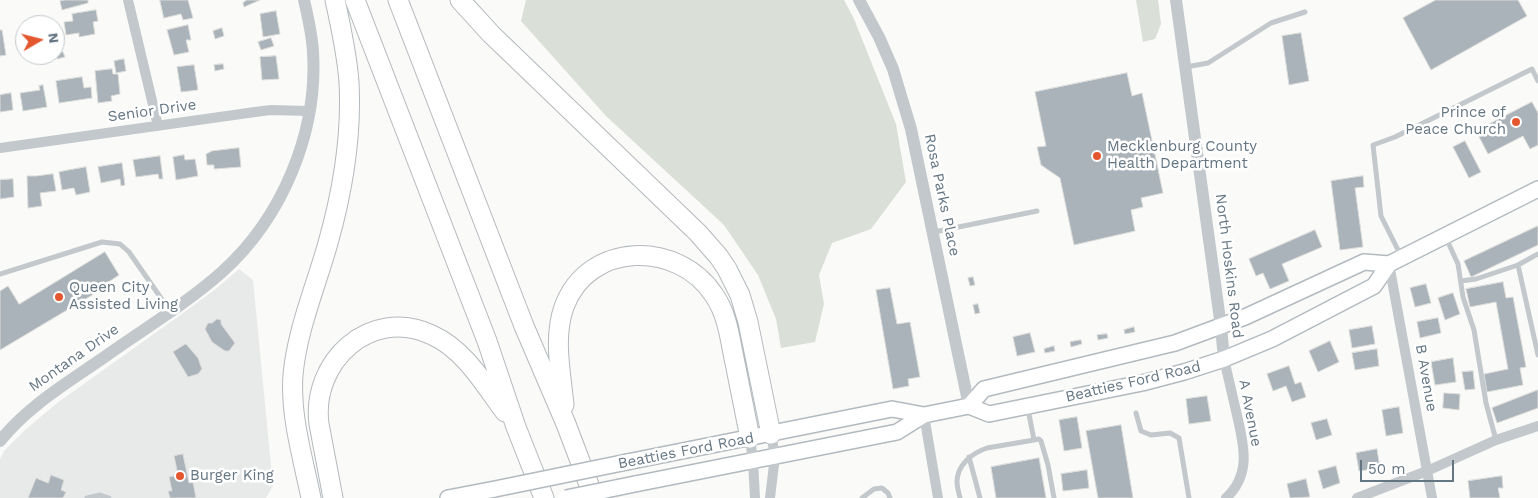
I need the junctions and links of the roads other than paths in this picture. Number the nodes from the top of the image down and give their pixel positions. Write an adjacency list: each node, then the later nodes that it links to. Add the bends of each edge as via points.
1 (128, 0): 13 (street)
2 (304, 0): 12 (street, Montana Drive, via 313,53)
3 (335, 0): 46 (highway, via 349,81 348,149 335,220 300,337 293,376 295,416)
4 (355, 0): 33 (highway, via 487,341)
5 (398, 0): 32 (highway, via 524,326)
6 (460, 0): 35 (highway, via 719,256 735,282 745,309)
7 (858, 0): 17 (street, Rosa Parks Place, via 879,37 903,97)
8 (1176, 0): 10 (street, North Hoskins Road)
9 (1305, 12): 10 (lane, via 1271,22 1208,63)
10 (1186, 67): 25 (street, North Hoskins Road)
11 (1538, 81): 20 (lane, via 1532,70 1374,145 1381,216)
12 (310, 111): 13 (street, Senior Drive, via 271,110); 24 (street, Montana Drive, via 292,170 261,227 222,272)
13 (158, 126): 14 (street, Senior Drive)
14 (0, 148)
15 (1538, 189): 18 (main road, Beatties Ford Road)
16 (1037, 211): 17 (lane)
17 (934, 232): 28 (street, Rosa Parks Place)
18 (1445, 236): 20 (main road, Beatties Ford Road); 23 (lane, via 1458,264)
19 (1538, 254): 21 (lane)
20 (1395, 260): 25 (main road, Beatties Ford Road, via 1364,262); 27 (main road, Beatties Ford Road, via 1374,286 1272,339); 43 (street, B Avenue)
21 (1518, 266): 23 (lane); 26 (lane)
22 (0, 274): 24 (lane, via 102,242 120,244)
23 (1461, 281): 38 (lane)
24 (170, 311): 39 (street, Montana Drive, via 46,398 16,422)
25 (1221, 327): 27 (street, North Hoskins Road); 28 (main road, Beatties Ford Road, via 1156,348 984,389)
26 (1538, 355)
27 (1224, 359): 29 (main road, Beatties Ford Road, via 1163,378); 61 (street, A Avenue, via 1244,454 1242,473)
28 (969, 406): 29 (main road, Beatties Ford Road, via 989,414); 31 (main road, Beatties Ford Road)
29 (1028, 406): 37 (lane)
30 (1136, 413): 60 (lane, via 1141,431 1150,435 1170,433 1179,438)
31 (924, 415): 35 (main road, Beatties Ford Road, via 892,409); 40 (main road, Beatties Ford Road, via 897,432); 56 (street)
32 (566, 424): 36 (highway, via 558,338 561,316 570,294 584,277 602,264 623,257 648,256 670,261 690,271 708,286 721,305); 51 (highway)
33 (516, 426): 47 (highway, via 465,360 441,340 422,331 402,327 372,332 353,342 339,355 324,379 319,396 319,424); 49 (highway)
34 (1538, 426): 38 (street)
35 (771, 434): 36 (main road, Beatties Ford Road); 40 (street)
36 (750, 438): 42 (street); 48 (main road, Beatties Ford Road, bridge)
37 (1034, 440): 41 (lane, via 987,448); 59 (lane, via 1041,441)
38 (1496, 440): 43 (street)
39 (0, 441)
40 (775, 456): 42 (main road, Beatties Ford Road); 53 (street)
41 (969, 457): 57 (lane, via 959,470); 58 (lane)
42 (753, 461): 50 (main road, Beatties Ford Road, bridge); 52 (street)
43 (1427, 470): 62 (street); 63 (street, B Avenue)
44 (87, 498): 45 (lane, via 100,495)
45 (109, 498)
46 (311, 498)
47 (333, 498)
48 (448, 498)
49 (544, 498)
50 (566, 498)
51 (594, 498)
52 (755, 498)
53 (770, 498)
54 (862, 498): 55 (lane, via 874,488 882,488)
55 (890, 498)
56 (938, 498)
57 (960, 498)
58 (980, 498)
59 (1054, 498)
60 (1189, 498)
61 (1226, 498)
62 (1357, 498)
63 (1432, 498)

